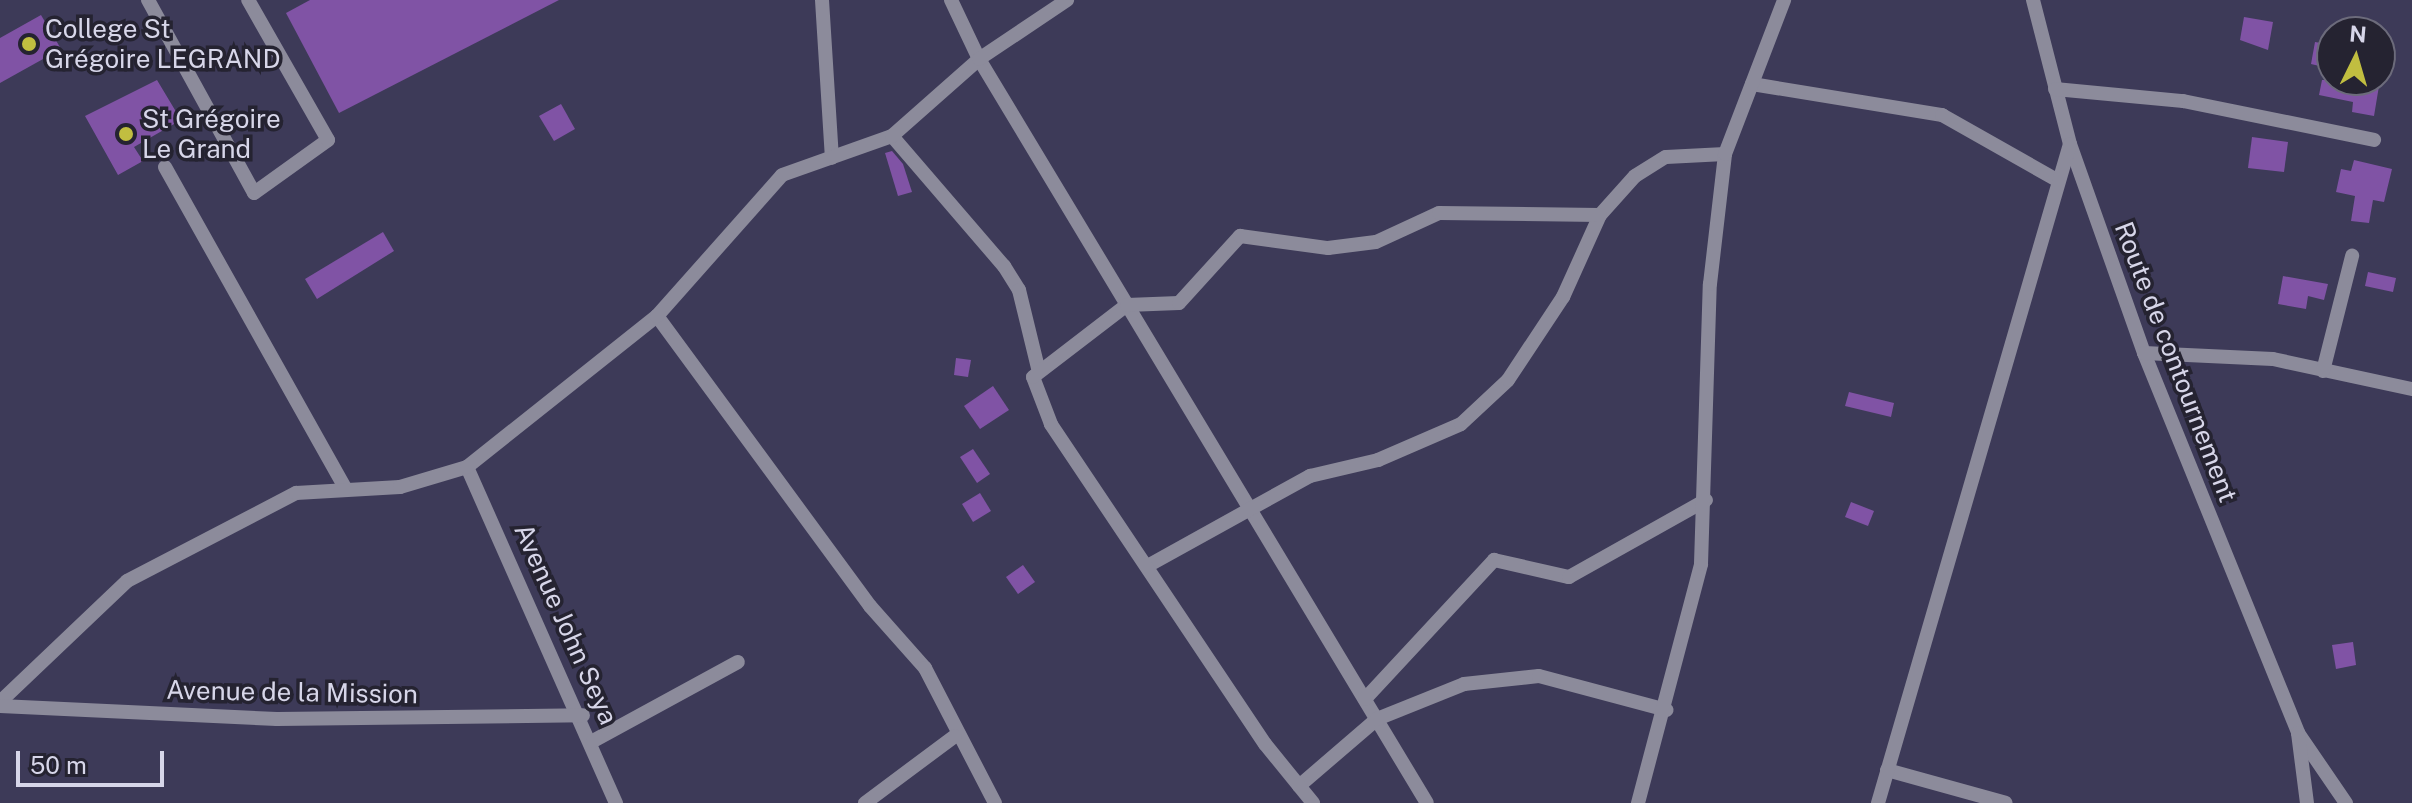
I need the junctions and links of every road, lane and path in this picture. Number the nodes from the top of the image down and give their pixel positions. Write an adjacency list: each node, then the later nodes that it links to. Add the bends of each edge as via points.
1 (148, 0): 2 (street, via 254,193 328,140)
2 (248, 0)
3 (822, 0): 15 (street)
4 (951, 0): 8 (street)
5 (1067, 0): 8 (street)
6 (1784, 0): 9 (street)
7 (2033, 0): 10 (street, Route de contournement)
8 (979, 59): 11 (street); 20 (street)
9 (1752, 84): 14 (street); 17 (street, via 1942,115)
10 (2055, 89): 12 (street, via 2183,101); 13 (street, Route de contournement)
11 (892, 136): 15 (street); 23 (street, via 1004,266 1019,290)
12 (2374, 140)
13 (2070, 144): 17 (street); 22 (street, Route de contournement)
14 (1725, 154): 18 (street, via 1666,157 1635,176); 28 (street, via 1710,284)
15 (832, 158): 21 (street, via 782,175 756,197)
16 (165, 167): 27 (street)
17 (2057, 180): 40 (street)
18 (1600, 215): 20 (street, via 1439,213 1376,242 1328,248 1240,236 1179,303); 29 (street, via 1563,297 1508,380 1461,424 1378,460 1310,476)
19 (2352, 256): 24 (street)
20 (1127, 305): 23 (street); 29 (street)
21 (657, 316): 26 (street); 38 (street, via 870,606 925,668)
22 (2144, 353): 24 (street, via 2273,359); 37 (street, Route de contournement)
23 (1038, 368): 30 (street, via 1033,390 1051,424)
24 (2323, 371): 25 (street)
25 (2412, 389)
26 (467, 467): 27 (street, via 400,487); 35 (street, Avenue John Seya)
27 (345, 488): 33 (street, via 296,493 127,581)
28 (1706, 500): 32 (street, via 1569,577 1494,560); 34 (street, via 1701,564)
29 (1252, 513): 30 (street); 32 (street)
30 (1151, 564): 41 (street)
31 (738, 662): 39 (street)
32 (1365, 699): 36 (street)
33 (0, 704): 35 (street, Avenue de la Mission, via 277,719)
34 (1667, 710): 36 (street, via 1539,676 1507,675 1464,684); 47 (street)
35 (583, 715): 39 (street, Avenue John Seya)
36 (1377, 719): 41 (street); 46 (street)
37 (2298, 733): 50 (street, Route de contournement); 51 (street, Route de contournement)
38 (955, 736): 43 (street); 44 (street)
39 (593, 741): 42 (street, Avenue John Seya)
40 (1887, 770): 48 (street); 49 (street)
41 (1299, 786): 45 (street)
42 (616, 803)
43 (865, 803)
44 (995, 803)
45 (1313, 803)
46 (1427, 803)
47 (1638, 803)
48 (1878, 803)
49 (2006, 803)
50 (2307, 803)
51 (2346, 803)

